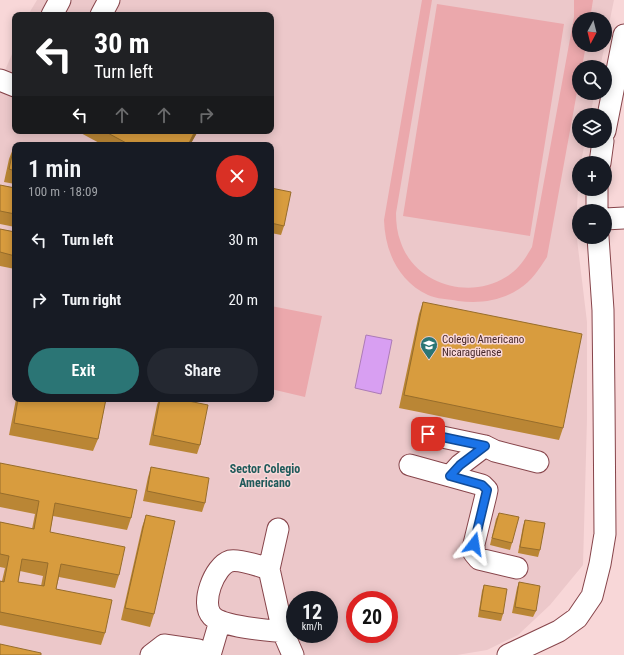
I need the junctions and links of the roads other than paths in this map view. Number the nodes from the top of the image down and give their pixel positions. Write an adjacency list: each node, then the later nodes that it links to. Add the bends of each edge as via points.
1 (60, 0): 3 (street)
2 (109, 0): 4 (street)
3 (54, 12)
4 (103, 12)
5 (624, 35): 8 (street)
6 (0, 80): 7 (street)
7 (12, 85)
8 (612, 124)
9 (624, 218): 10 (street)
10 (612, 219)
11 (598, 244): 26 (street, via 603,310 605,534 600,564 592,596 577,618 559,631)
12 (428, 434): 13 (street)
13 (485, 446): 14 (street); 16 (street)
14 (538, 462)
15 (410, 464): 16 (street)
16 (450, 476): 18 (street, via 482,485 487,490 474,553 479,559)
17 (278, 530): 19 (street)
18 (516, 568)
19 (269, 569): 20 (street, via 230,561 219,569 208,594 208,611); 21 (street)
20 (220, 622): 21 (street); 24 (street)
21 (283, 632): 25 (street)
22 (151, 655): 23 (street, via 164,645 198,650)
23 (206, 655)
24 (210, 655)
25 (293, 655)
26 (508, 655)

